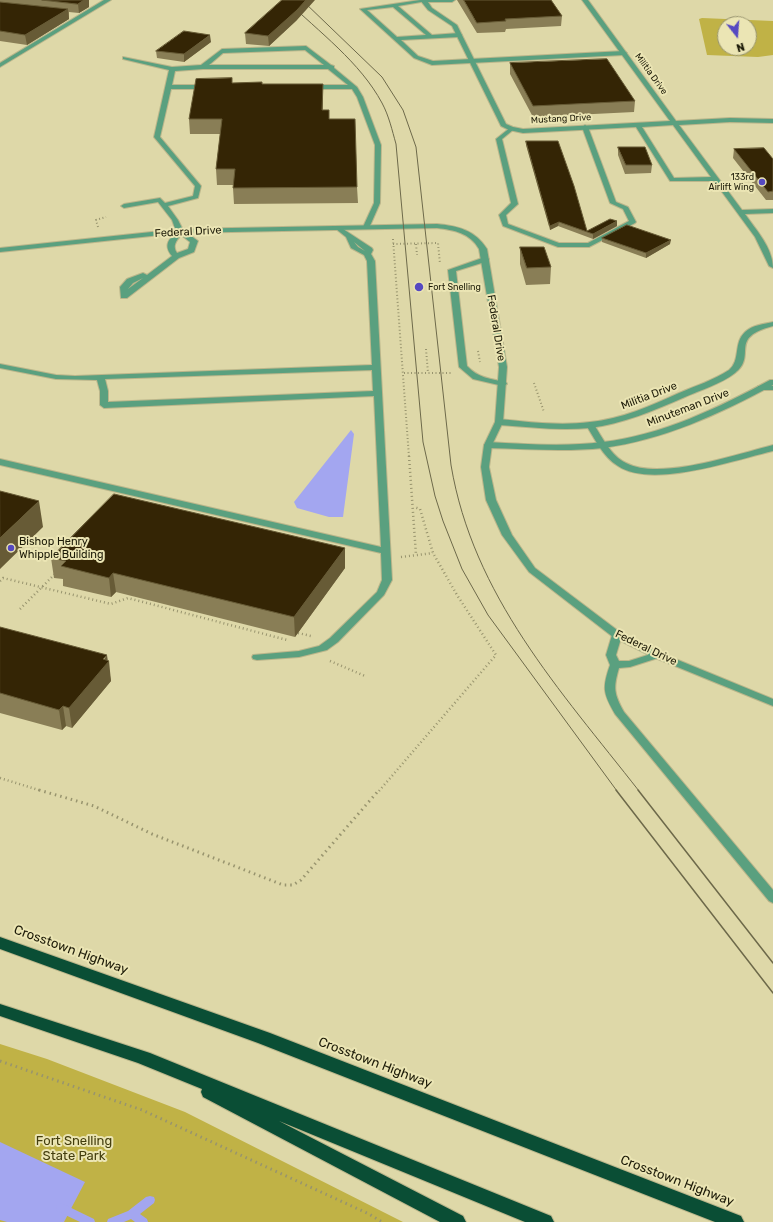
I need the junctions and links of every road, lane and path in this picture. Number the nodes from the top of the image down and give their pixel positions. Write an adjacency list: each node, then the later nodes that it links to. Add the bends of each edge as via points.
1 (108, 0): 8 (street)
2 (447, 0): 3 (street); 5 (street)
3 (452, 0)
4 (586, 0): 12 (street, Militia Drive)
5 (424, 1): 6 (street); 9 (street, via 430,9 454,25)
6 (394, 3): 10 (street); 11 (street, via 363,8)
7 (71, 16): 8 (street)
8 (79, 17): 15 (street)
9 (459, 35): 10 (street); 14 (street)
10 (431, 37): 11 (street)
11 (396, 39): 14 (street, via 416,57 432,63)
12 (624, 53): 14 (street); 24 (street, Militia Drive)
13 (125, 58): 18 (street)
14 (471, 60): 27 (street, via 502,125)
15 (0, 65)
16 (203, 67): 17 (street); 17 (street, via 222,51 306,48); 18 (street)
17 (332, 67): 22 (street)
18 (172, 69): 19 (street)
19 (169, 87): 20 (street); 29 (street, via 157,137 198,186 196,197)
20 (215, 87)
21 (300, 87): 22 (street)
22 (354, 87): 34 (street, via 378,145 376,203)
23 (773, 121): 24 (street, Mustang Drive)
24 (674, 123): 25 (street, Mustang Drive); 28 (street, Militia Drive)
25 (637, 124): 26 (street, Mustang Drive); 28 (street, via 672,180)
26 (585, 127): 27 (street, Mustang Drive, via 523,131); 27 (street, via 613,203 626,208 633,222 589,245 558,245 505,225 502,216 515,204 499,139)
27 (511, 129)
28 (715, 179): 32 (street, Militia Drive)
29 (164, 205): 30 (street, via 160,200); 37 (street)
30 (124, 206)
31 (773, 211): 32 (street)
32 (740, 212): 44 (street, Militia Drive, via 758,237)
33 (106, 217): 36 (path, via 96,220)
34 (367, 227): 35 (street, Federal Drive); 43 (street, Federal Drive, via 452,228 480,241)
35 (338, 228): 37 (street, Federal Drive); 49 (street, via 349,238 351,244 360,252 367,254 371,261)
36 (99, 229)
37 (180, 231): 40 (street, Federal Drive); 42 (street, via 171,242 171,250); 42 (street, via 194,240 191,250)
38 (393, 234): 50 (path)
39 (416, 244): 41 (path)
40 (0, 250)
41 (417, 255)
42 (176, 256): 45 (street)
43 (485, 260): 56 (street, Federal Drive, via 503,366); 56 (street, via 452,270 463,367 469,375 482,381)
44 (773, 266)
45 (124, 296)
46 (773, 324): 61 (street, Militia Drive, via 747,333 741,342 739,361 734,369 721,377 635,414)
47 (426, 349): 51 (path)
48 (0, 366): 53 (street, via 56,377)
49 (376, 367): 53 (street); 59 (street)
50 (404, 373): 51 (path); 67 (path)
51 (428, 374): 52 (path)
52 (452, 374)
53 (101, 378): 59 (street, via 104,405)
54 (773, 382): 57 (street, Minuteman Drive)
55 (534, 383): 62 (path)
56 (503, 384): 60 (street, Federal Drive)
57 (761, 388): 58 (street); 63 (street, Minuteman Drive, via 735,402 648,436)
58 (773, 388)
59 (377, 393): 68 (street)
60 (498, 422): 62 (street, Militia Drive); 64 (street, Federal Drive)
61 (590, 424): 62 (street, Militia Drive); 63 (street)
62 (548, 426)
63 (604, 444): 64 (street, Minuteman Drive); 65 (street, via 613,458 622,465 646,474 669,472)
64 (488, 445): 74 (street, Federal Drive, via 485,467 491,500 508,535 532,570)
65 (773, 448)
66 (0, 462): 68 (street)
67 (414, 507): 69 (path); 83 (path, via 420,509 433,553 496,655 294,885 283,885 152,834 94,806)
68 (384, 551): 75 (street, via 387,580 382,593 334,640)
69 (416, 555)
70 (59, 570): 72 (path)
71 (0, 581): 72 (path, via 3,578)
72 (42, 587): 73 (path); 75 (path, via 111,604 128,598 302,644)
73 (20, 609)
74 (617, 635): 76 (street, Federal Drive); 78 (street, via 611,655)
75 (313, 651): 77 (street); 79 (path, via 324,659)
76 (657, 655): 78 (street, via 630,664); 80 (street, Federal Drive)
77 (257, 656)
78 (615, 665): 84 (street, via 609,684 611,698 620,714)
79 (365, 676)
80 (742, 690): 81 (street, Federal Drive); 82 (street, Federal Drive)
81 (773, 697)
82 (773, 703)
83 (0, 778)
84 (773, 898)
85 (0, 943): 92 (highway, Crosstown Highway, via 264,1038)
86 (0, 1010): 87 (highway)
87 (144, 1058): 90 (highway); 91 (highway)
88 (0, 1061): 89 (path, via 142,1110)
89 (382, 1222)
90 (457, 1222)
91 (545, 1222)
92 (736, 1222)

